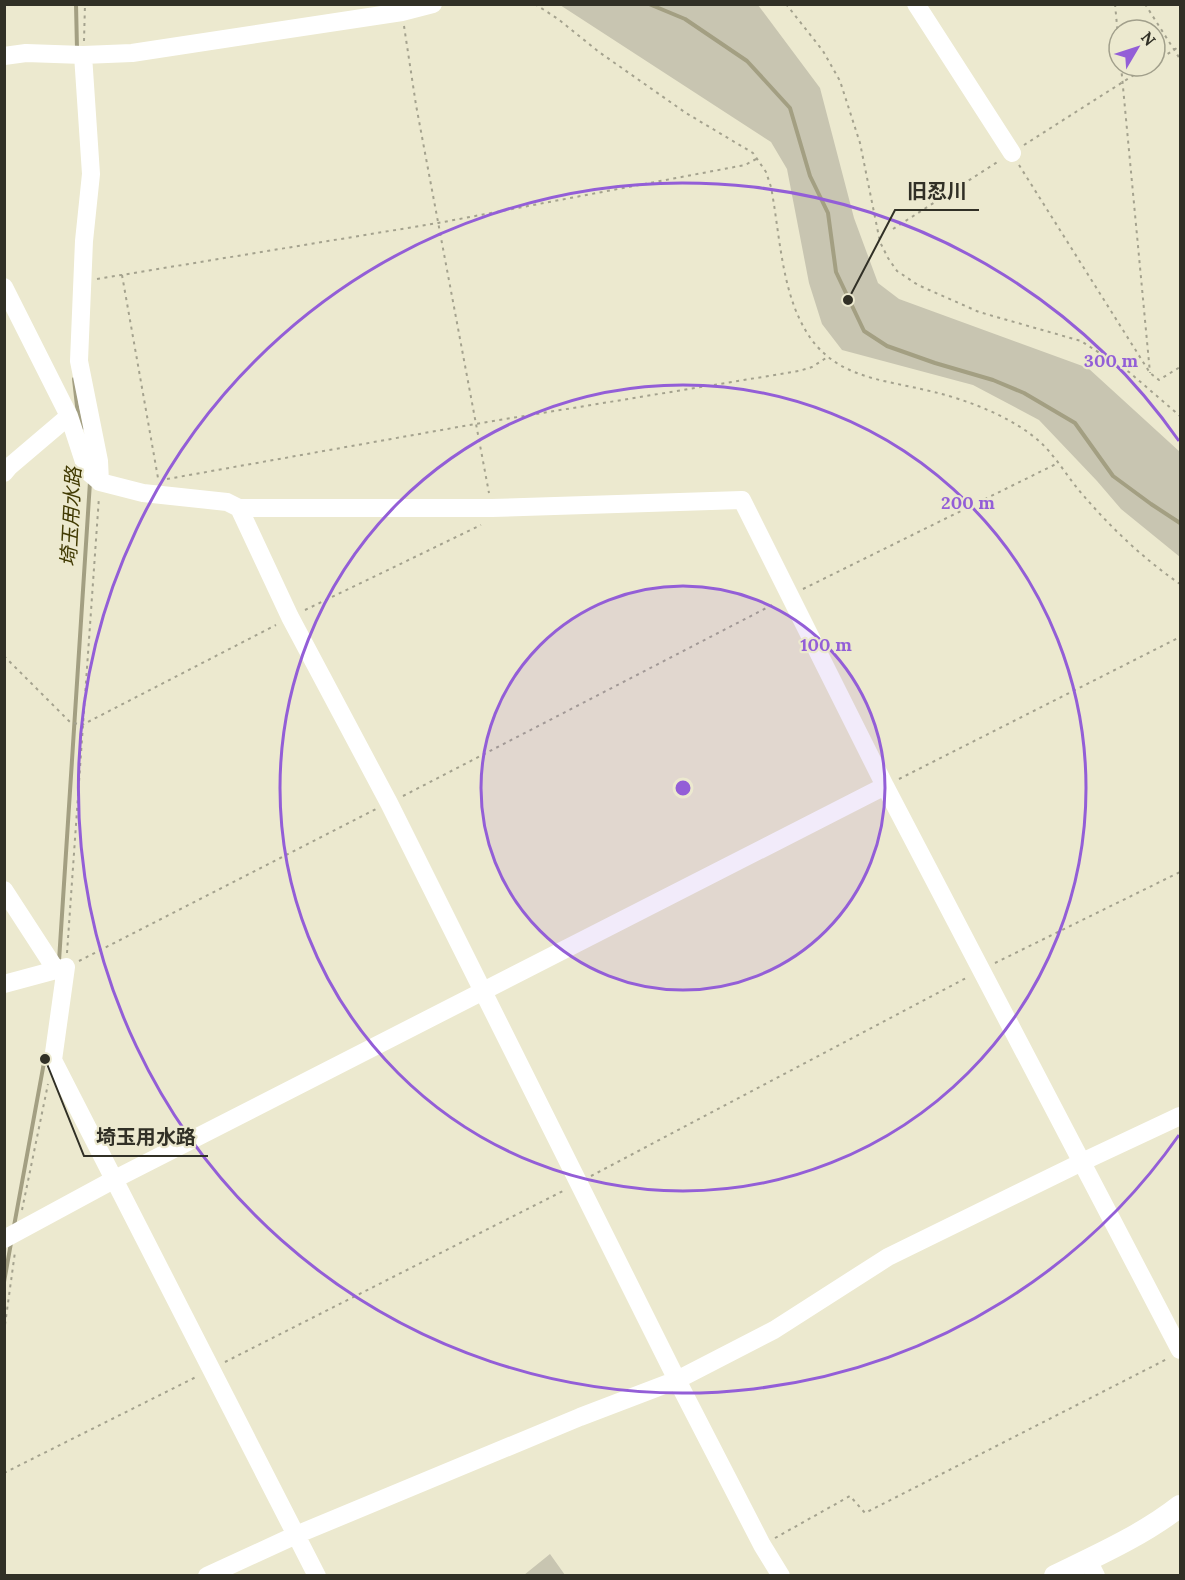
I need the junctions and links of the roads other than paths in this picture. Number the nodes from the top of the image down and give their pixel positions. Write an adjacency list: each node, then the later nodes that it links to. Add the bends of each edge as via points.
1 (433, 4): 3 (street, via 132,53)
2 (916, 4): 5 (street)
3 (78, 55): 4 (street); 9 (street, via 92,174 84,241 79,361)
4 (4, 56)
5 (1011, 153)
6 (4, 287): 7 (street)
7 (69, 416): 8 (street); 9 (street, via 87,471)
8 (4, 473)
9 (100, 482): 10 (street, via 143,493 227,502)
10 (238, 508): 11 (street, via 492,508 742,500); 15 (street, via 290,617)
11 (885, 786): 15 (street); 17 (street)
12 (4, 890): 13 (street)
13 (61, 969): 14 (street); 18 (street, via 53,1060)
14 (4, 984)
15 (484, 992): 18 (street); 21 (street)
16 (1180, 1116): 17 (street)
17 (1082, 1162): 20 (street); 21 (street, via 888,1257 774,1330)
18 (115, 1179): 19 (street); 23 (street)
19 (11, 1235)
20 (1175, 1354)
21 (677, 1380): 23 (street); 27 (street)
22 (1180, 1506): 24 (main road)
23 (296, 1535): 25 (street); 26 (street)
24 (1092, 1568): 28 (main road)
25 (207, 1575)
26 (316, 1575)
27 (781, 1575)
28 (1055, 1575)

